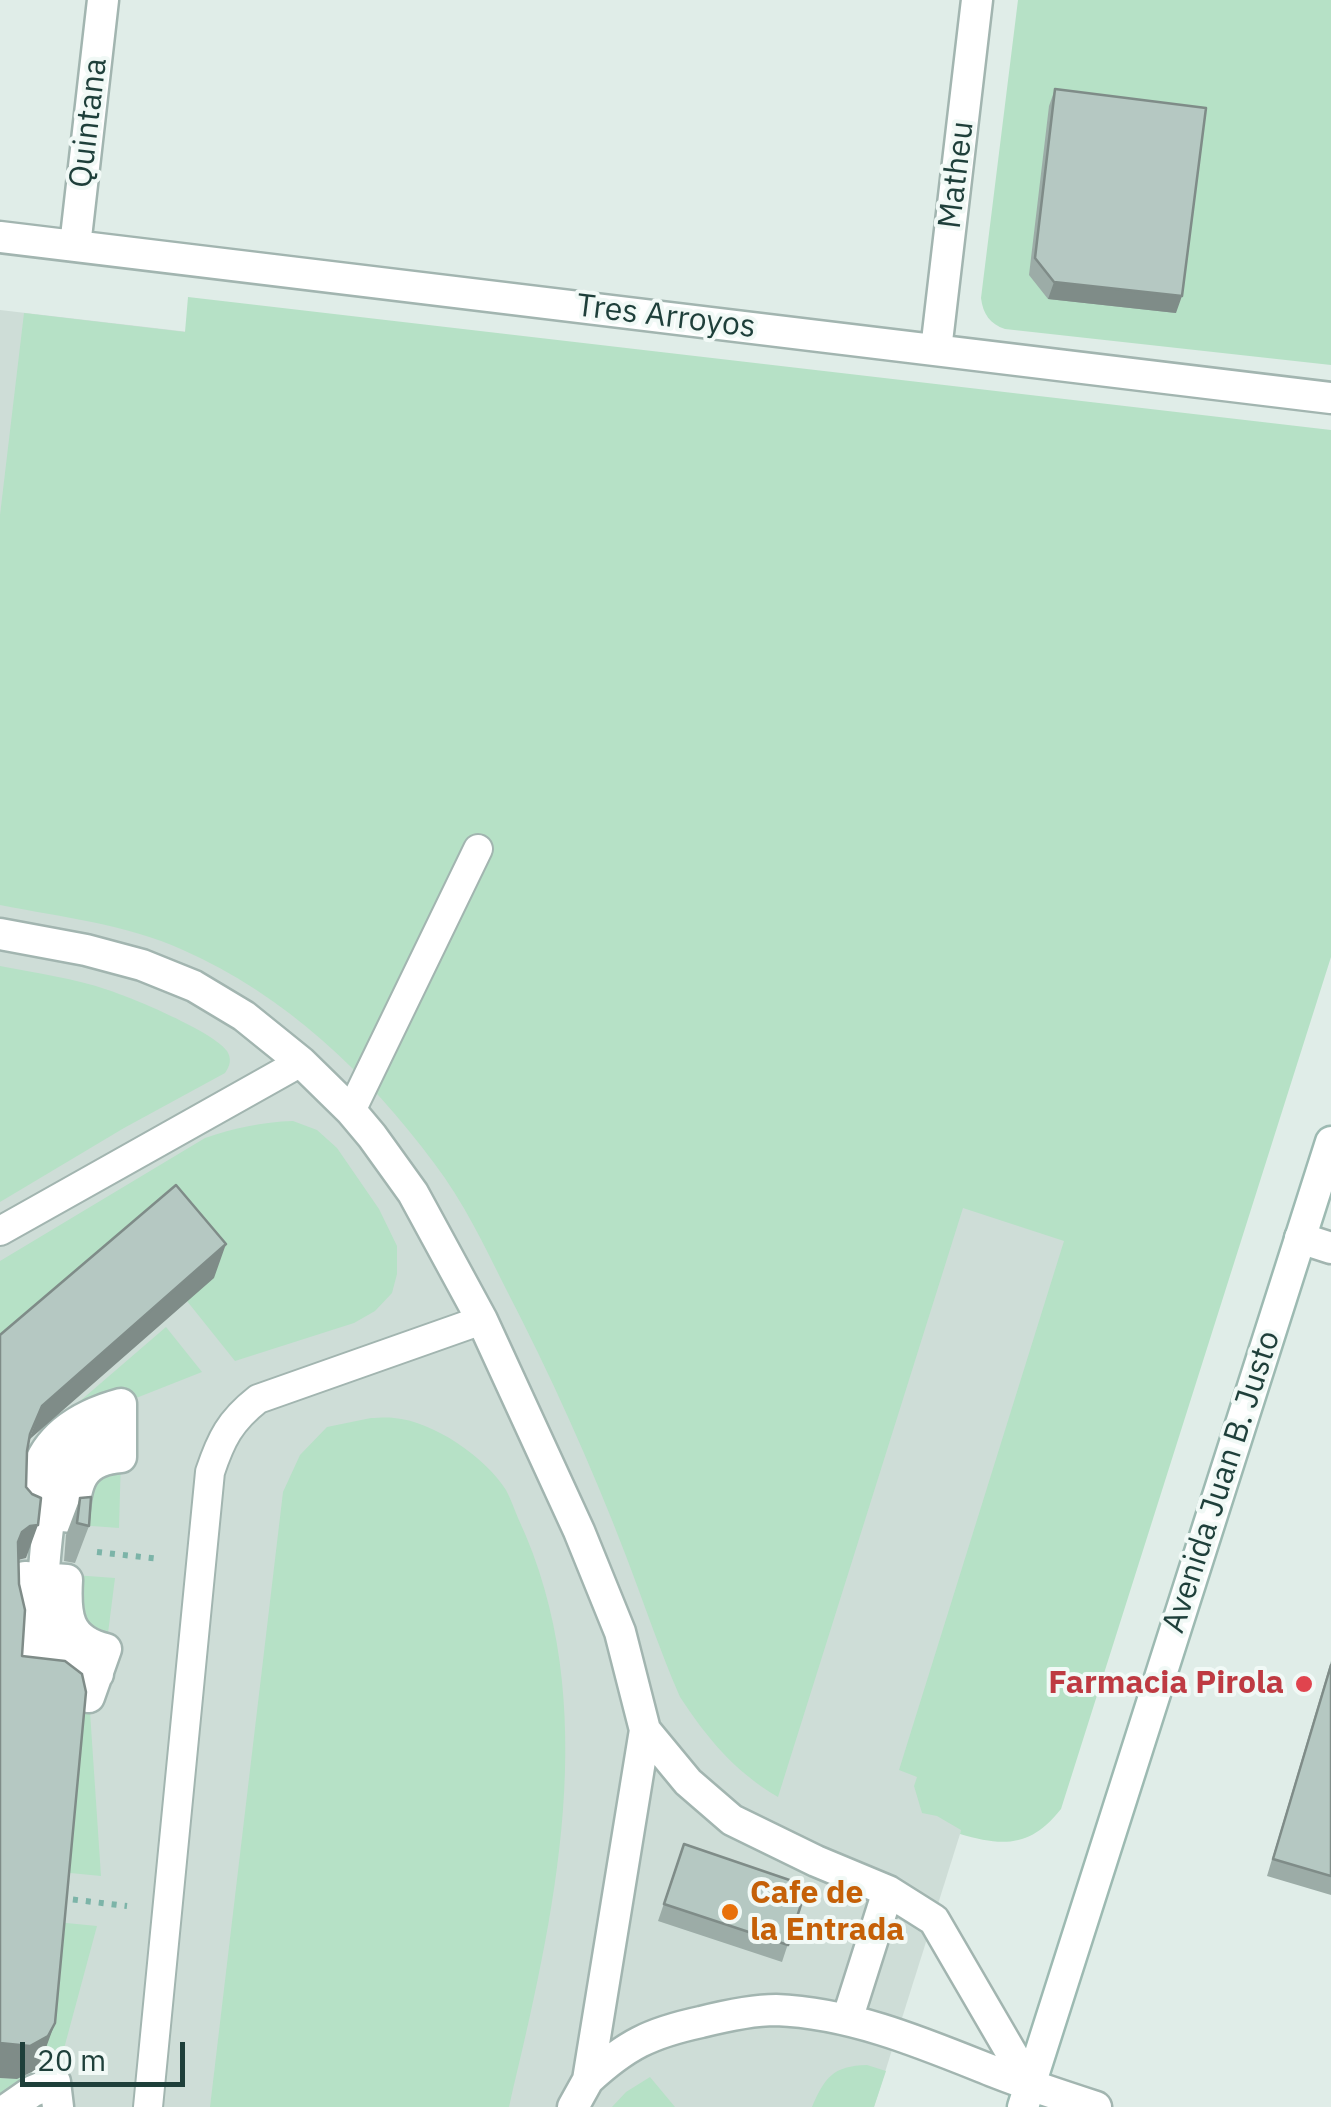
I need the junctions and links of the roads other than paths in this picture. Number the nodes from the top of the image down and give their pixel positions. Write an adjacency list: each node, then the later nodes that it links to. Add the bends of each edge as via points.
1 (104, 0): 4 (street, Quintana)
2 (977, 0): 5 (street, Matheu)
3 (0, 237): 4 (street, Tres Arroyos)
4 (75, 246): 5 (street, Tres Arroyos)
5 (936, 350): 6 (street, Tres Arroyos)
6 (1331, 398)
7 (478, 849): 10 (lane)
8 (0, 934): 9 (street, via 142,965 194,986)
9 (301, 1062): 10 (street); 12 (lane)
10 (351, 1111): 15 (street, via 413,1193)
11 (1331, 1142): 13 (street, Avenida Juan B. Justo)
12 (0, 1231)
13 (1300, 1238): 14 (street); 22 (street, Avenida Juan B. Justo)
14 (1331, 1248)
15 (482, 1320): 18 (street, via 620,1632); 25 (lane, via 258,1399 220,1441 210,1472)
16 (121, 1431): 17 (street, via 89,1443 59,1474)
17 (45, 1578): 17 (street, via 68,1580 70,1624 85,1641 106,1648 90,1697 57,1674 29,1636 25,1577)
18 (645, 1730): 19 (street, via 688,1782 732,1820); 21 (street)
19 (888, 1891): 20 (street); 22 (street, via 934,1920)
20 (847, 2020): 21 (street, via 776,2010 708,2020 645,2037); 22 (street, via 898,2034)
21 (588, 2080): 26 (street)
22 (1026, 2096): 27 (street)
23 (10, 2107): 24 (street, via 55,2082)
24 (58, 2107)
25 (148, 2107)
26 (573, 2107)
27 (1096, 2107)

